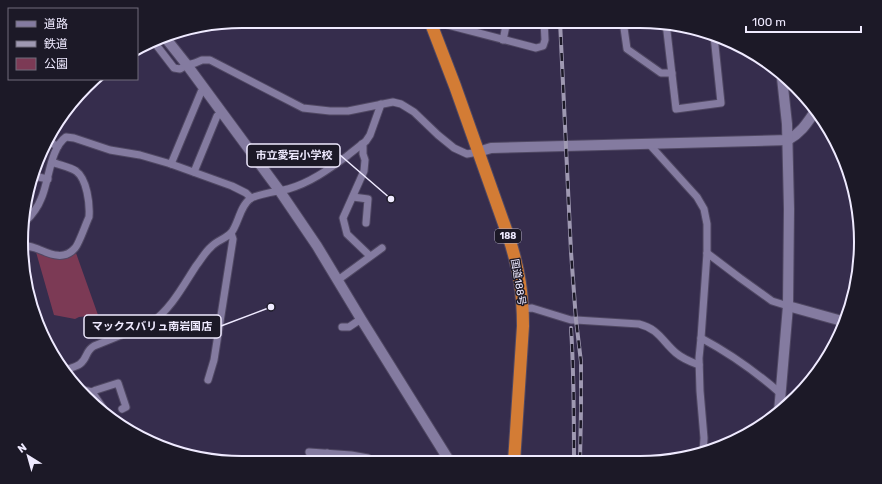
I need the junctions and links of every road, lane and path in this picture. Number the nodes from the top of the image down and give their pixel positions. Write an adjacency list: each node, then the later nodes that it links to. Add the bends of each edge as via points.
1 (433, 28): 23 (highway, 国道188号 / 188)
2 (469, 28): 7 (street)
3 (506, 28): 7 (street)
4 (545, 28): 7 (street, via 546,40 543,46 536,48)
5 (624, 28): 12 (street, via 627,49 661,73)
6 (667, 30): 12 (street)
7 (503, 40)
8 (168, 41): 11 (street)
9 (715, 41): 12 (street, via 721,103 676,109)
10 (157, 46): 11 (street, via 174,68 180,70)
11 (187, 65): 14 (street); 15 (street, via 210,60 303,108 348,111)
12 (672, 73)
13 (784, 84): 18 (street)
14 (204, 88): 16 (street); 25 (street)
15 (381, 104): 20 (street, via 370,135); 23 (street, via 401,104 414,112 454,148 467,154)
16 (222, 112): 26 (street, via 217,116); 29 (street)
17 (812, 115): 18 (street, via 803,130)
18 (788, 140): 21 (street); 40 (street)
19 (52, 144): 22 (street)
20 (362, 144): 29 (street, via 318,176 288,189); 30 (street, via 366,160)
21 (649, 144): 23 (street, via 491,148); 37 (street, via 697,197 704,209 707,224)
22 (58, 146): 24 (street); 25 (street, via 66,137 74,138 110,150)
23 (478, 152): 41 (highway, 国道188号 / 188, via 516,259)
24 (52, 162): 28 (street); 35 (street, via 76,171 81,177 86,187 89,217 76,248 70,252 56,256)
25 (171, 164): 26 (street)
26 (194, 172): 31 (street, via 232,186)
27 (38, 177): 28 (street)
28 (48, 179): 32 (street, via 41,200)
29 (279, 190): 31 (street); 39 (street)
30 (353, 197): 33 (street, via 368,199); 38 (street, via 343,218 347,234)
31 (251, 198): 34 (street, via 245,204)
32 (30, 218)
33 (366, 223)
34 (231, 232): 47 (street, via 211,246 176,297 158,318 89,348 81,364); 48 (street, via 233,239 214,360)
35 (28, 246)
36 (382, 248): 38 (street)
37 (706, 253): 40 (street, via 772,301); 45 (street)
38 (370, 256): 39 (street)
39 (338, 280): 42 (street)
40 (788, 306): 43 (street); 50 (street)
41 (523, 309): 46 (street, via 532,308 571,320 639,324 656,332 683,358); 60 (highway, 国道188号 / 188)
42 (361, 319): 44 (street, via 349,327); 59 (street)
43 (839, 320)
44 (342, 327)
45 (701, 338): 46 (street); 50 (street)
46 (699, 365): 54 (street)
47 (69, 368)
48 (208, 380)
49 (92, 392): 51 (street); 53 (street, via 118,383 126,407)
50 (780, 393): 52 (street)
51 (96, 398)
52 (779, 404)
53 (122, 409)
54 (704, 446)
55 (310, 452): 56 (street)
56 (327, 453): 57 (street); 58 (street)
57 (326, 456)
58 (356, 456)
59 (446, 456)
60 (514, 456)

